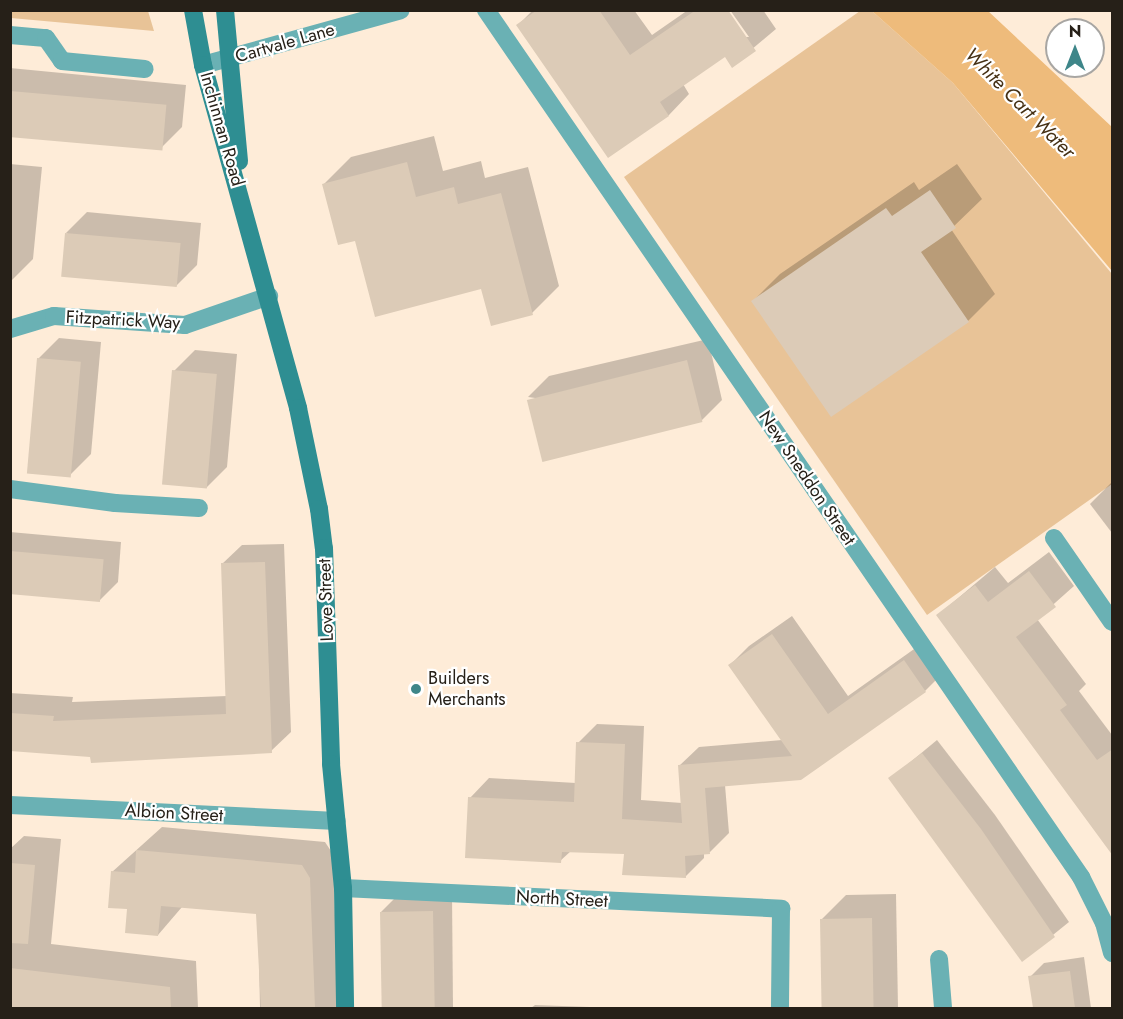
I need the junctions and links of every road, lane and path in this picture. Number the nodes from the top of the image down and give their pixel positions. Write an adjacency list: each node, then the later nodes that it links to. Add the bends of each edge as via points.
1 (193, 10): 7 (street, Inchinnan Road)
2 (225, 10): 6 (street, Inchinnan Road)
3 (401, 10): 6 (street, Cartvale Lane)
4 (486, 10): 19 (street, New Sneddon Street)
5 (10, 34): 8 (street, via 46,38 62,61)
6 (230, 59): 7 (street, Cartvale Lane); 9 (street, Inchinnan Road)
7 (203, 65): 9 (street, Inchinnan Road)
8 (145, 69)
9 (243, 201): 10 (street, Love Street)
10 (269, 296): 11 (street, Fitzpatrick Way, via 185,325 54,316); 17 (street, Love Street, via 298,408 320,519 331,764)
11 (10, 329)
12 (10, 489): 13 (street, via 115,503)
13 (199, 507)
14 (1054, 538): 15 (street)
15 (1113, 622)
16 (10, 805): 17 (street, Albion Street)
17 (338, 821): 18 (street, Love Street)
18 (343, 888): 22 (street, Love Street); 23 (street, North Street, via 781,909)
19 (1108, 920): 20 (street, New Sneddon Street)
20 (1113, 953)
21 (939, 959): 24 (street)
22 (345, 1008)
23 (780, 1008)
24 (943, 1008)

